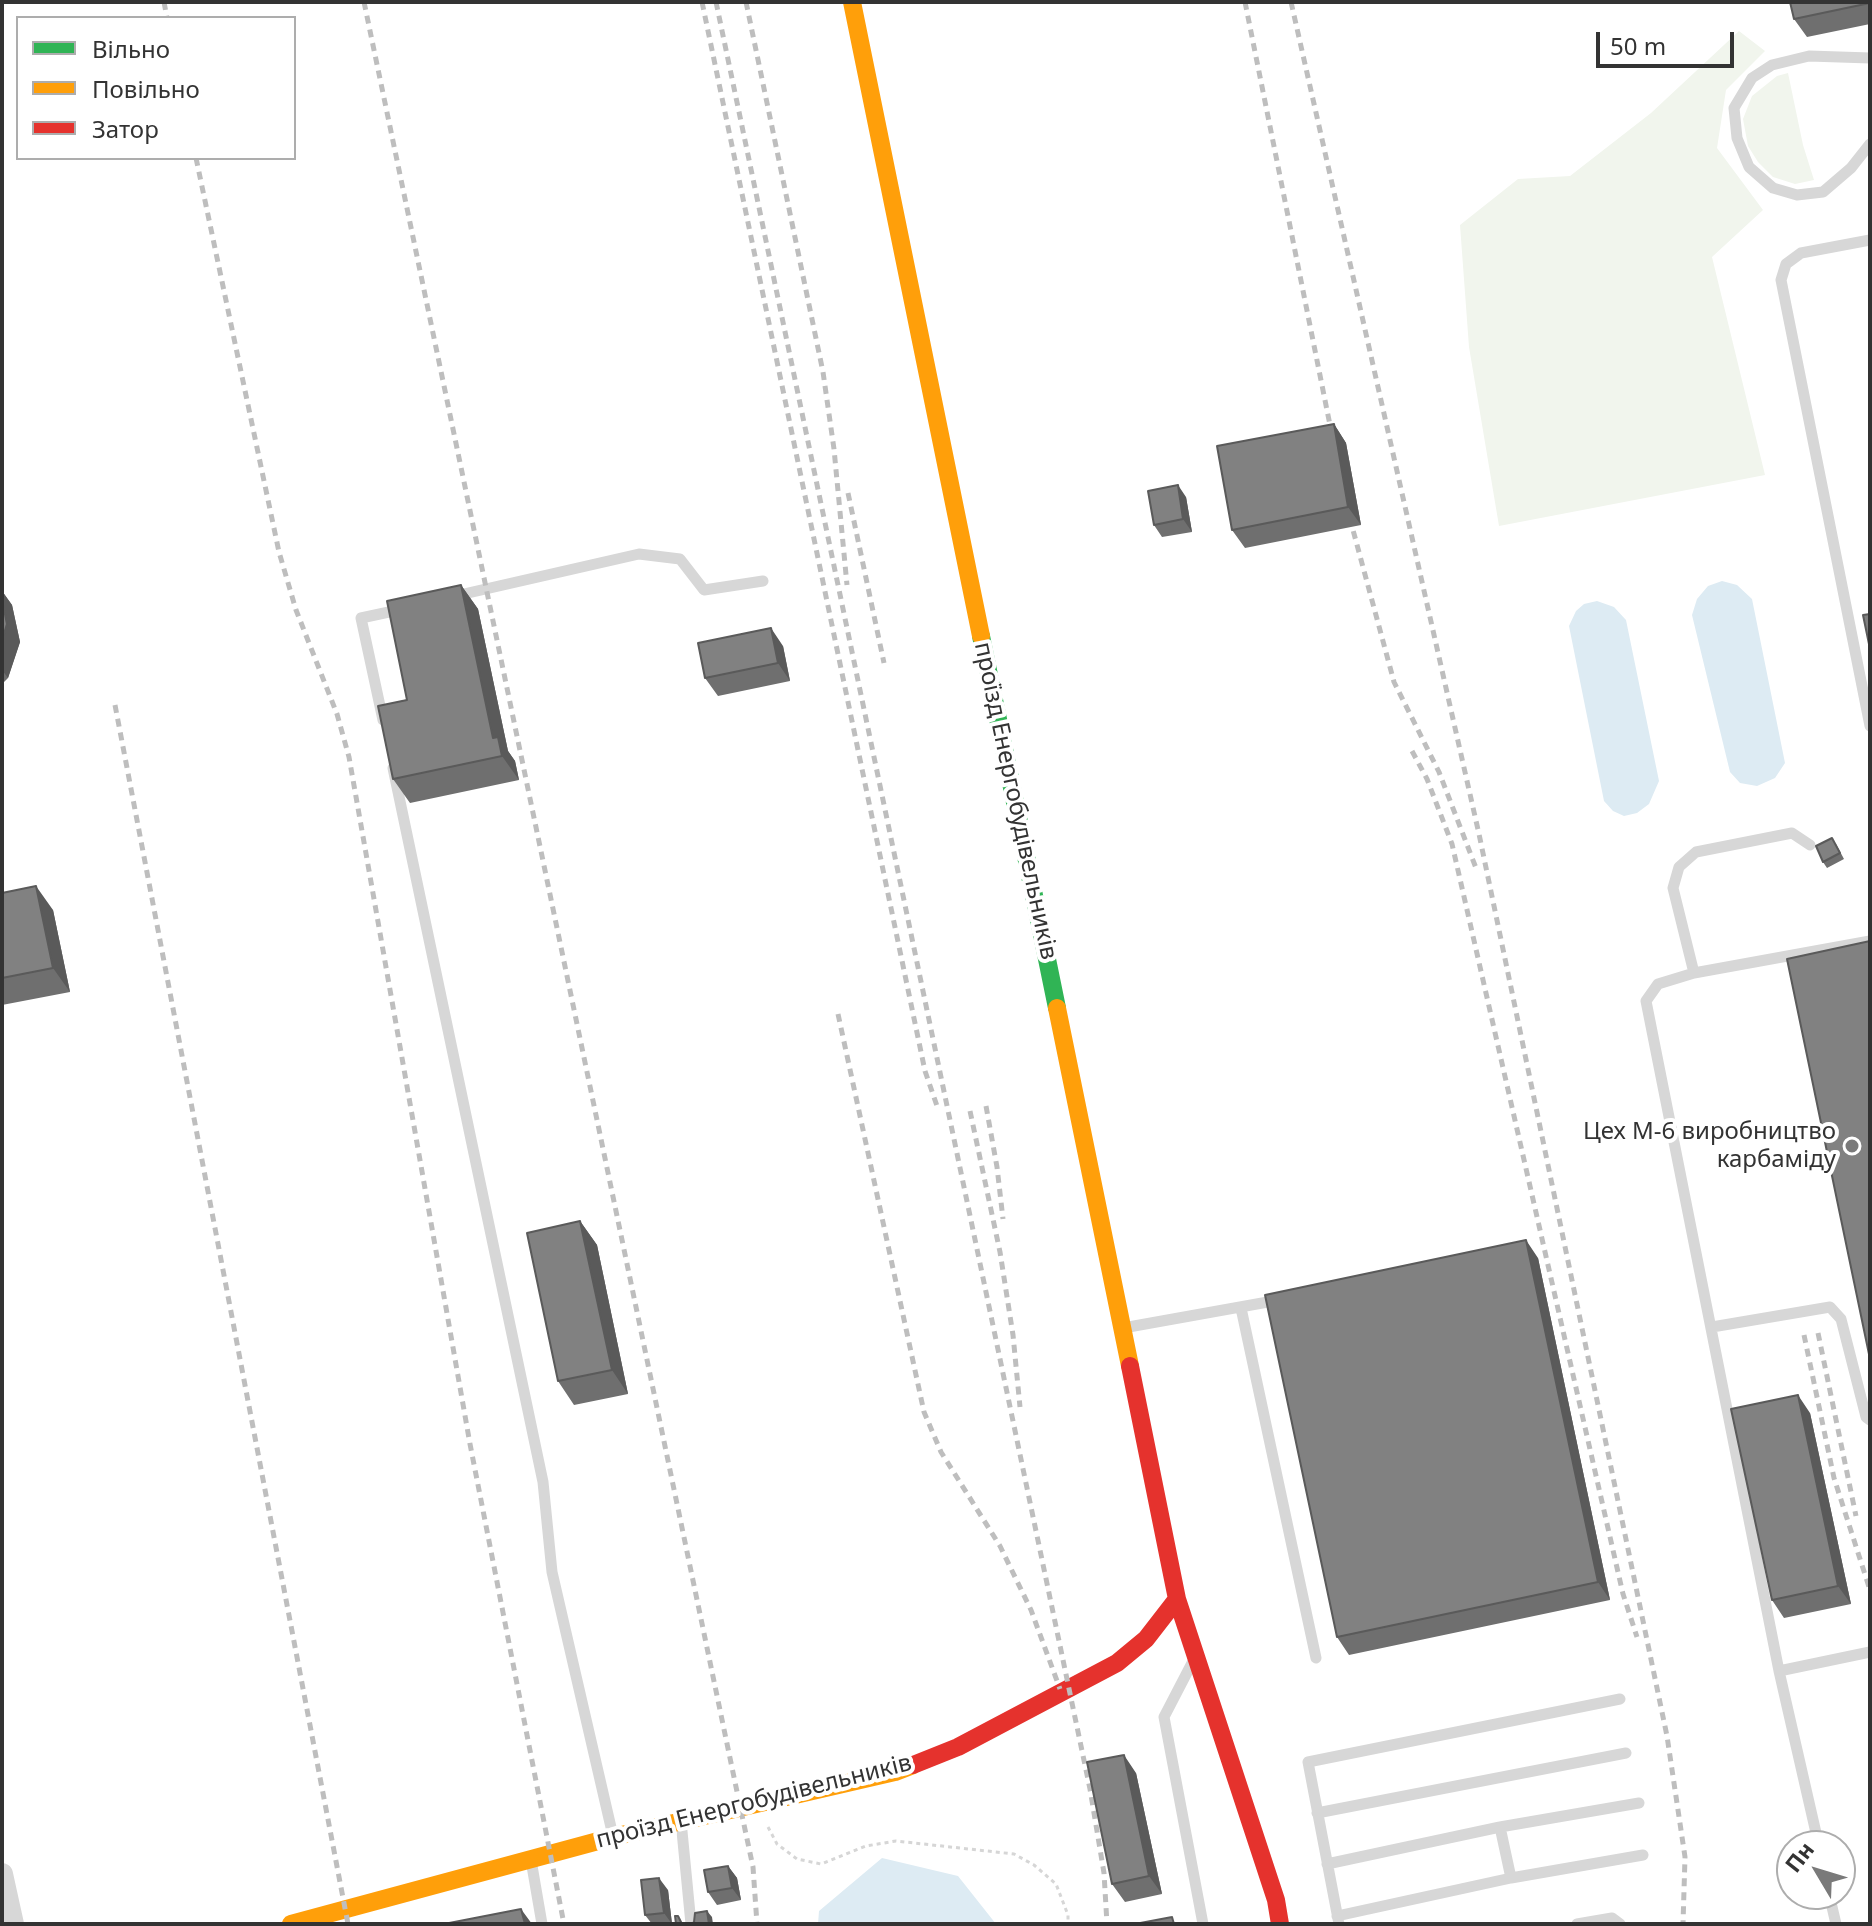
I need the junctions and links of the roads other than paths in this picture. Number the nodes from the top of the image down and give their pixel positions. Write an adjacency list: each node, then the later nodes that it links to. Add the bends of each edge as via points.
1 (852, 2): 17 (street, проїзд Енергобудівельників)
2 (1870, 58): 3 (lane, via 1809,56 1772,65 1752,78 1734,108 1737,138 1749,167 1773,188 1797,195 1823,192)
3 (1870, 144)
4 (1870, 240): 9 (lane, via 1801,253 1786,264 1781,280)
5 (763, 581): 6 (lane, via 704,590 680,559 639,554)
6 (444, 599)
7 (417, 605): 8 (lane, via 361,618)
8 (384, 726)
9 (1870, 726)
10 (390, 757): 31 (lane, via 543,1482 552,1572)
11 (1810, 845): 13 (lane, via 1792,833 1696,852 1679,867 1673,888)
12 (1870, 941): 13 (lane)
13 (1694, 973): 16 (lane, via 1658,984 1646,1001)
14 (1287, 1298): 15 (lane)
15 (1241, 1308): 17 (lane); 21 (lane)
16 (1712, 1327): 18 (lane, via 1830,1307 1841,1319); 23 (lane)
17 (1123, 1329): 19 (street, проїзд Енергобудівельників)
18 (1870, 1420)
19 (1177, 1599): 22 (street, проїзд Енергобудівельників); 28 (street, проїзд Енергобудівельників, via 1146,1639 1117,1663 958,1747 895,1772)
20 (1870, 1652): 23 (lane)
21 (1316, 1658)
22 (1195, 1659): 42 (lane, via 1164,1717); 43 (street, проїзд Енергобудівельників)
23 (1779, 1671): 30 (lane)
24 (1620, 1699): 27 (lane, via 1308,1762)
25 (1626, 1753): 27 (lane)
26 (1639, 1803): 29 (lane)
27 (1317, 1813): 34 (lane)
28 (681, 1820): 31 (street, проїзд Енергобудівельників); 41 (lane)
29 (1500, 1827): 34 (lane); 36 (lane)
30 (1815, 1830)
31 (613, 1837): 33 (street, проїзд Енергобудівельників)
32 (1643, 1855): 36 (lane)
33 (530, 1859): 39 (street, проїзд Енергобудівельників); 40 (lane)
34 (1327, 1864): 37 (lane)
35 (2, 1874): 38 (street)
36 (1511, 1878): 37 (lane)
37 (1338, 1920)
38 (13, 1924)
39 (291, 1924)
40 (542, 1924)
41 (691, 1924)
42 (1203, 1924)
43 (1280, 1924)
44 (1577, 1924): 45 (lane, via 1612,1918)
45 (1620, 1924)

